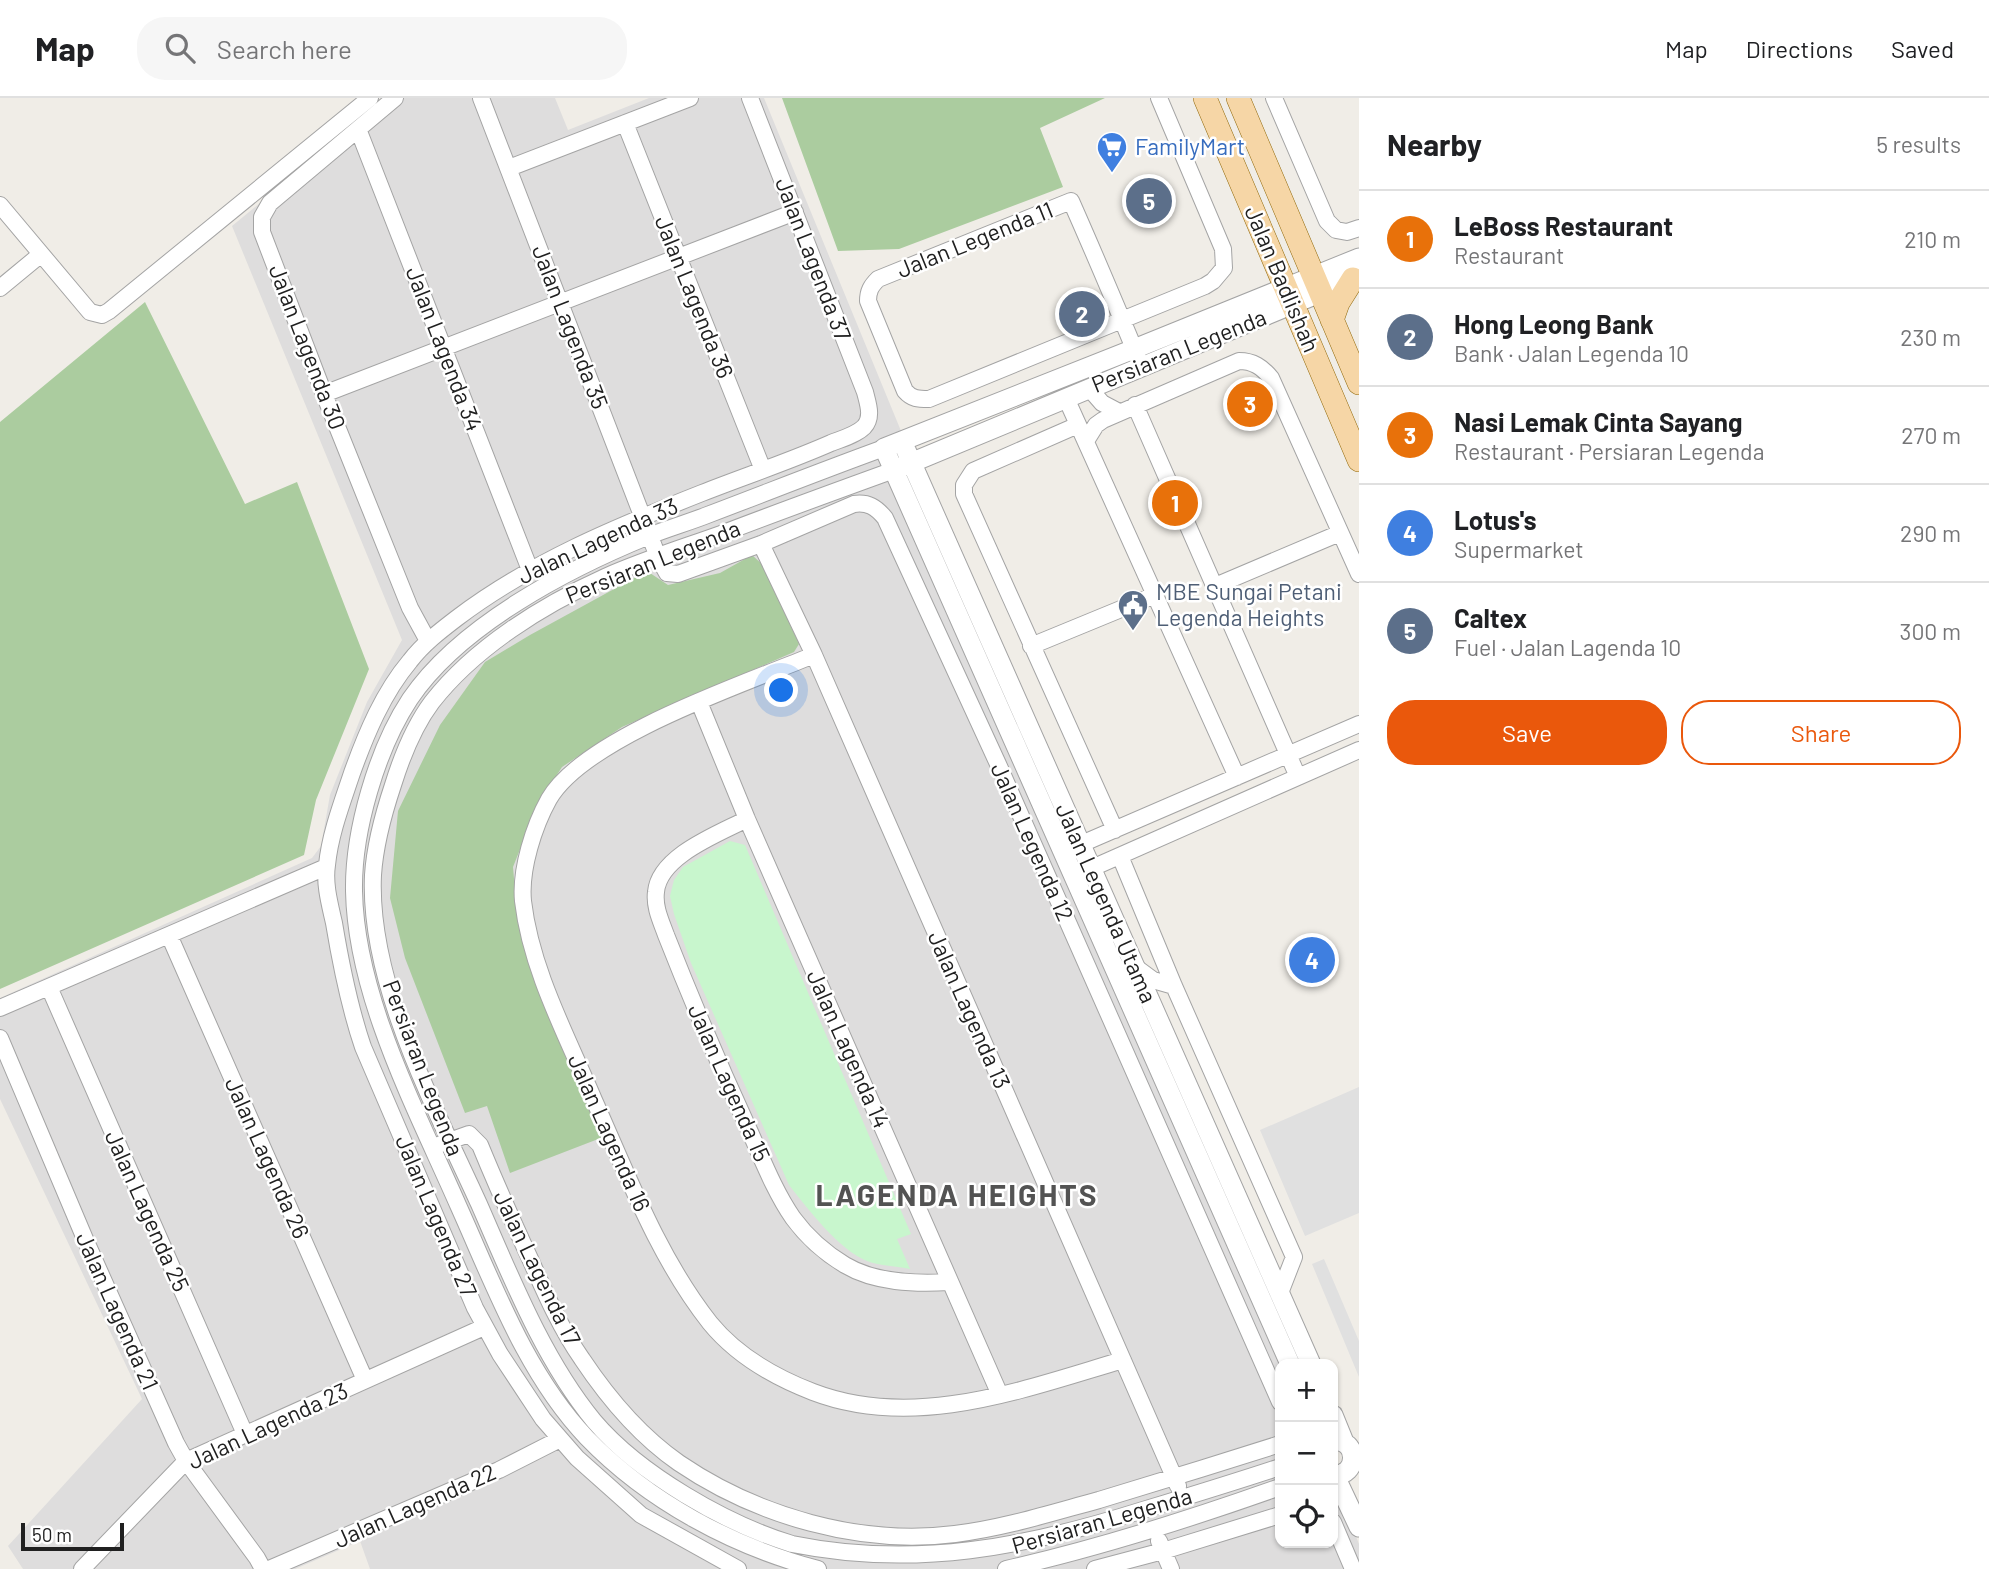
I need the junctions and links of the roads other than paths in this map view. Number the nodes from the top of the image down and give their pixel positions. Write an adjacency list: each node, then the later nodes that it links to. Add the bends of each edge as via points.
1 (370, 98): 16 (street, via 102,315 90,312)
2 (395, 98): 11 (street, Jalan Lagenda 30)
3 (481, 98): 12 (street, Jalan Lagenda 35)
4 (690, 98): 10 (street)
5 (750, 98): 14 (street, Jalan Lagenda 37)
6 (1159, 98): 23 (street, via 1223,249 1224,268 1205,286)
7 (1205, 98): 21 (main road, Jalan Badlishah)
8 (1238, 98): 19 (main road, Jalan Badlishah)
9 (1274, 98): 15 (street, via 1327,220 1336,230)
10 (625, 123): 12 (street); 17 (street, Jalan Lagenda 36)
11 (358, 129): 25 (street, Jalan Lagenda 34); 29 (street, Jalan Lagenda 30, via 270,203 262,217 262,232)
12 (509, 168): 22 (street, Jalan Lagenda 35)
13 (0, 205): 16 (street)
14 (795, 212): 17 (street); 33 (street, Jalan Lagenda 37, via 865,392)
15 (1359, 228)
16 (40, 255): 20 (street)
17 (678, 258): 22 (street); 39 (street, Jalan Lagenda 36)
18 (1357, 271): 19 (street, Persiaran Legenda); 24 (main road)
19 (1317, 284): 21 (street, Persiaran Legenda); 24 (main road, Jalan Badlishah)
20 (0, 288)
21 (1290, 296): 26 (street, Persiaran Legenda); 37 (main road, Jalan Badlishah)
22 (561, 304): 25 (street); 40 (street, Jalan Lagenda 35)
23 (1122, 320): 23 (street, Jalan Legenda 11, via 1072,201 878,279 868,302 905,391 915,399 929,399); 26 (street)
24 (1332, 320): 27 (main road, Jalan Badlishah)
25 (443, 348): 29 (street); 45 (street, Jalan Lagenda 34)
26 (1138, 358): 28 (street, Persiaran Legenda); 36 (street, Persiaran Legenda)
27 (1359, 383)
28 (1089, 388): 30 (street, Persiaran Legenda); 32 (street, via 1102,403)
29 (324, 394): 49 (street, Jalan Lagenda 30, via 410,608)
30 (1066, 398): 34 (street); 38 (street, Persiaran Legenda)
31 (1135, 405): 32 (street); 41 (street, via 1239,361 1252,362 1271,378); 47 (street)
32 (1119, 412): 35 (street, via 1096,425)
33 (867, 422): 39 (street, Jalan Lagenda 33, via 856,432)
34 (1078, 425): 35 (street); 50 (street, via 973,471 964,485 966,500)
35 (1086, 441): 48 (street)
36 (893, 444): 38 (street, Jalan Legenda Utama); 42 (street, Persiaran Legenda)
37 (1359, 460)
38 (903, 466): 44 (street, Persiaran Legenda); 55 (street, Jalan Legenda Utama)
39 (763, 470): 40 (street, Jalan Lagenda 33)
40 (644, 517): 42 (street, Jalan Lagenda 35); 45 (street, Jalan Lagenda 33)
41 (1340, 533): 46 (street); 47 (street)
42 (650, 535): 44 (street, Jalan Lagenda 35); 59 (street, Persiaran Legenda, via 537,591 461,642 410,699)
43 (761, 544): 44 (street, Jalan Legenda 12, via 678,574 667,573); 51 (street, Jalan Lagenda 13); 58 (street, Jalan Legenda 12, via 854,505 866,504 881,512)
44 (658, 556): 60 (street, Persiaran Legenda, via 556,602 465,665 418,723)
45 (530, 570): 49 (street, Jalan Lagenda 33)
46 (1359, 574)
47 (1215, 586): 56 (street)
48 (1155, 595): 50 (street); 61 (street)
49 (428, 641): 57 (street, Jalan Lagenda 33, via 382,702)
50 (1031, 646): 64 (street)
51 (814, 655): 52 (street, Jalan Lagenda 16); 83 (street, Jalan Lagenda 13)
52 (699, 702): 63 (street, Jalan Lagenda 14); 86 (street, Jalan Lagenda 16, via 613,744 562,781 549,799 526,861 523,900 534,948 560,1021 662,1248 694,1301 727,1342 777,1376 842,1401 922,1408)
53 (1359, 724): 56 (street)
54 (1359, 750): 62 (street)
55 (1029, 751): 58 (street); 65 (street, Jalan Legenda Utama)
56 (1289, 755): 61 (street); 62 (street)
57 (357, 760): 59 (street); 67 (street, Jalan Lagenda 27)
58 (998, 764): 85 (street, Jalan Legenda 12)
59 (378, 766): 60 (street); 76 (street, Persiaran Legenda, via 354,859 357,922 386,1042)
60 (396, 774): 75 (street, Persiaran Legenda, via 377,841 375,921 394,1007)
61 (1237, 777): 64 (street)
62 (1298, 777): 66 (street)
63 (747, 819): 78 (street, Jalan Lagenda 14); 78 (street, Jalan Lagenda 15, via 668,865 655,893 666,935 733,1096 783,1203 821,1247 848,1267 870,1275)
64 (1115, 830): 65 (street)
65 (1072, 848): 68 (street, Jalan Legenda Utama)
66 (1120, 856): 68 (street); 71 (street)
67 (326, 867): 69 (street); 77 (street, Jalan Lagenda 27, via 355,1023)
68 (1082, 872): 70 (street, Jalan Legenda Utama); 81 (street, Jalan Legenda Utama)
69 (169, 935): 72 (street); 84 (street, Jalan Lagenda 26)
70 (1134, 966): 71 (street, via 1153,980); 79 (street, Jalan Legenda Utama)
71 (1174, 986): 79 (street, via 1294,1257)
72 (49, 987): 73 (street); 88 (street, Jalan Lagenda 25)
73 (0, 1008)
74 (0, 1038): 92 (street, Jalan Lagenda 21)
75 (450, 1140): 76 (street); 94 (street, Jalan Lagenda 17, via 469,1134 480,1145 553,1310 607,1393 668,1455 722,1488 816,1524 908,1536 953,1534 1024,1520); 101 (street, Persiaran Legenda, via 520,1296 579,1401 617,1444 654,1475)
76 (433, 1148): 77 (street); 101 (street, Persiaran Legenda, via 503,1305 567,1414 593,1443 654,1494 690,1516)
77 (411, 1158): 80 (street, Jalan Lagenda 27)
78 (949, 1282): 86 (street, Jalan Lagenda 14)
79 (1280, 1293): 82 (street, Jalan Legenda Utama)
80 (484, 1326): 84 (street, Jalan Lagenda 23); 89 (street, Jalan Lagenda 27)
81 (1288, 1359)
82 (1309, 1359)
83 (1123, 1360): 86 (street, Jalan Lagenda 16); 94 (street, Jalan Lagenda 13)
84 (365, 1380): 88 (street, Jalan Lagenda 23)
85 (1275, 1391)
86 (1000, 1395)
87 (1335, 1422): 91 (street)
88 (245, 1434): 92 (street, Jalan Lagenda 23)
89 (560, 1439): 103 (street, Jalan Lagenda 27, via 641,1516); 106 (street, Jalan Lagenda 22)
90 (1275, 1446): 94 (street)
91 (1348, 1458): 98 (street)
92 (186, 1461): 104 (street, Jalan Lagenda 23); 105 (street, Jalan Lagenda 21)
93 (1275, 1469): 96 (street, Persiaran Legenda)
94 (1174, 1478): 96 (street, Jalan Lagenda 13)
95 (1275, 1489): 99 (street, Persiaran Legenda)
96 (1183, 1498): 101 (street, Persiaran Legenda, via 1087,1528 949,1559 857,1557)
97 (1275, 1517): 102 (street)
98 (1359, 1527)
99 (1154, 1530): 102 (street); 108 (street, Persiaran Legenda)
100 (1338, 1534): 111 (street)
101 (744, 1535): 103 (street); 107 (street, Persiaran Legenda, via 791,1562)
102 (1163, 1551): 109 (street); 110 (street)
103 (731, 1568)
104 (82, 1569)
105 (263, 1569)
106 (269, 1569)
107 (817, 1569)
108 (1006, 1569)
109 (1095, 1569)
110 (1171, 1569)
111 (1353, 1569)

